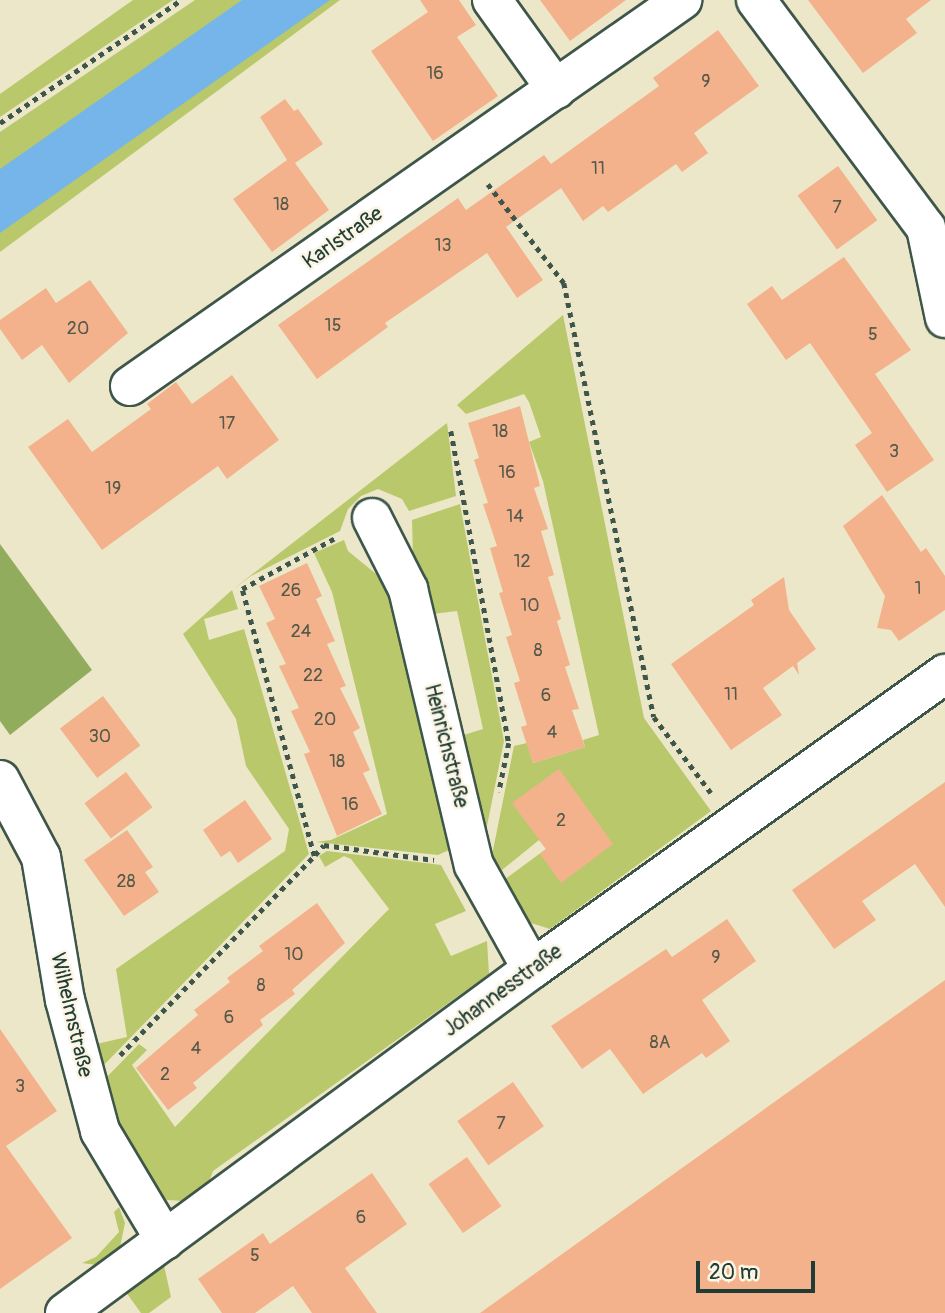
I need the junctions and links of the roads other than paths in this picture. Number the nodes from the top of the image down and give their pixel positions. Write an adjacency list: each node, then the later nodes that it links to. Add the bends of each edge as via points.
1 (492, 0): 4 (street)
2 (682, 0): 4 (street, Karlstraße)
3 (756, 0): 5 (street, via 926,228)
4 (556, 89): 6 (street, Karlstraße)
5 (945, 317)
6 (130, 386)
7 (373, 517): 10 (street, Heinrichstraße, via 408,589 474,865)
8 (945, 674): 10 (street, Johannesstraße)
9 (0, 780): 11 (street, Wilhelmstraße, via 41,857 65,1000 100,1131)
10 (532, 969): 11 (street, Johannesstraße)
11 (165, 1240): 12 (street, Johannesstraße)
12 (65, 1313)

